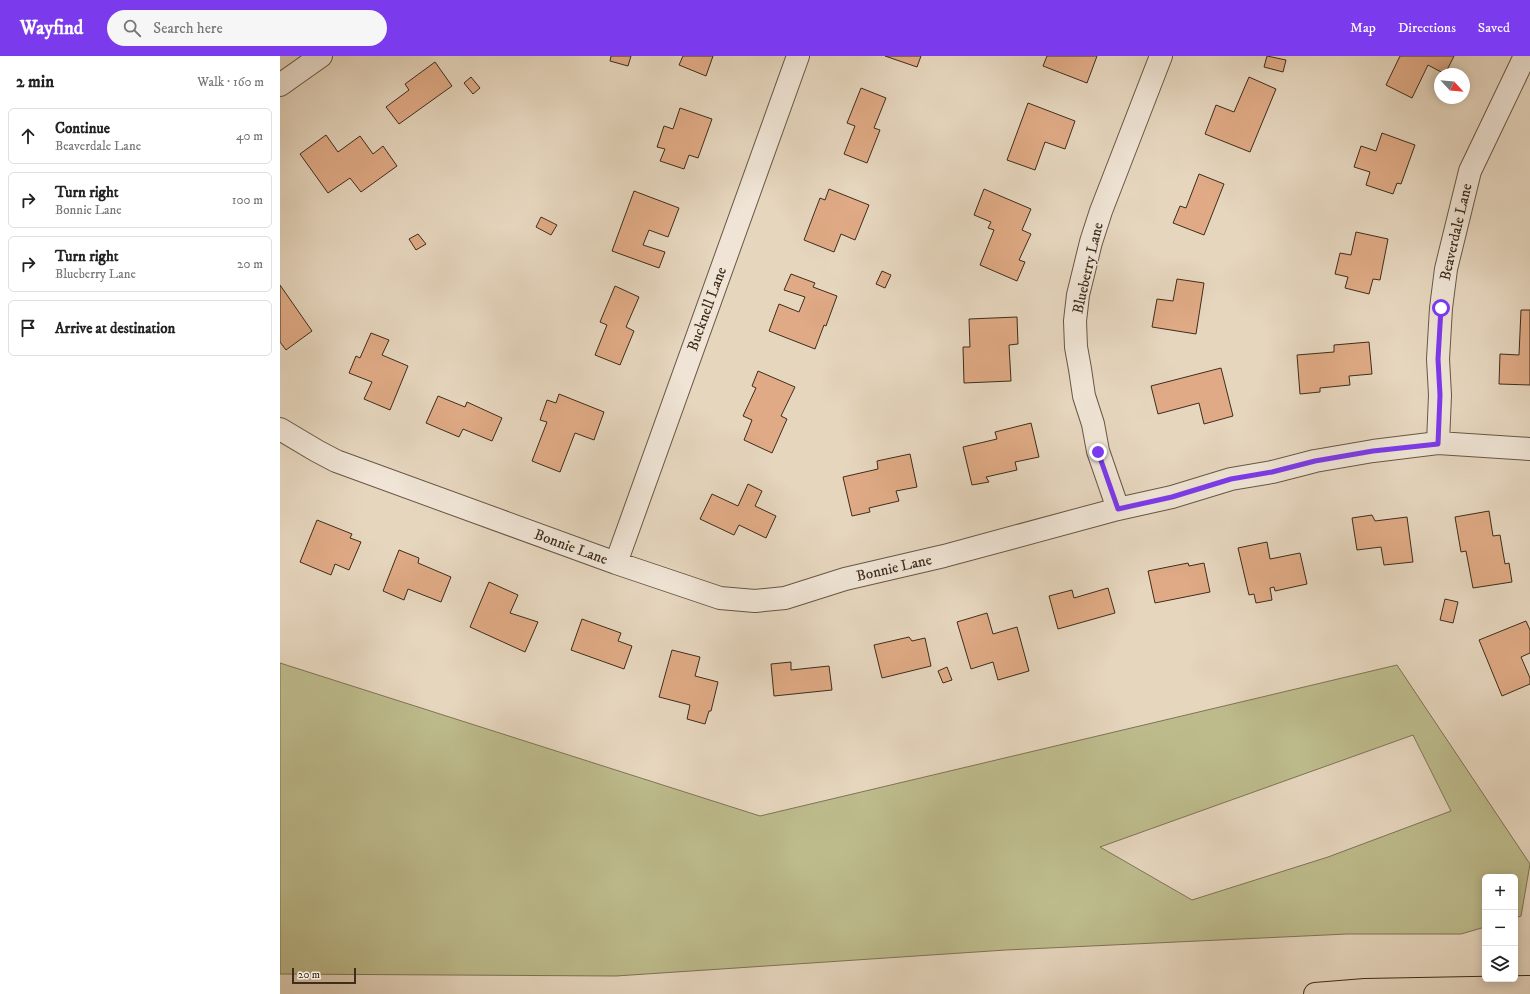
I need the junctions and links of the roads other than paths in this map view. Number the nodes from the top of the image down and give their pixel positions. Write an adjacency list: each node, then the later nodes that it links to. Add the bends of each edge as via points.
1 (321, 56): 5 (street)
2 (798, 56): 10 (street, Bucknell Lane)
3 (1161, 56): 9 (street, Blueberry Lane, via 1101,211 1078,295 1075,321 1076,347 1084,396 1098,452)
4 (1525, 56): 7 (street, Beaverdale Lane, via 1470,172 1446,269 1438,359)
5 (280, 85)
6 (280, 429): 10 (street, Bonnie Lane, via 336,461)
7 (1438, 444): 8 (street, Bonnie Lane); 9 (street, Bonnie Lane, via 1315,461 1231,479 1172,497)
8 (1530, 449)
9 (1118, 509): 10 (street, Bonnie Lane, via 944,556 845,579 785,598 755,601 720,598)
10 (616, 563)
11 (1530, 987): 12 (highway, via 1365,990)
12 (1315, 994)

